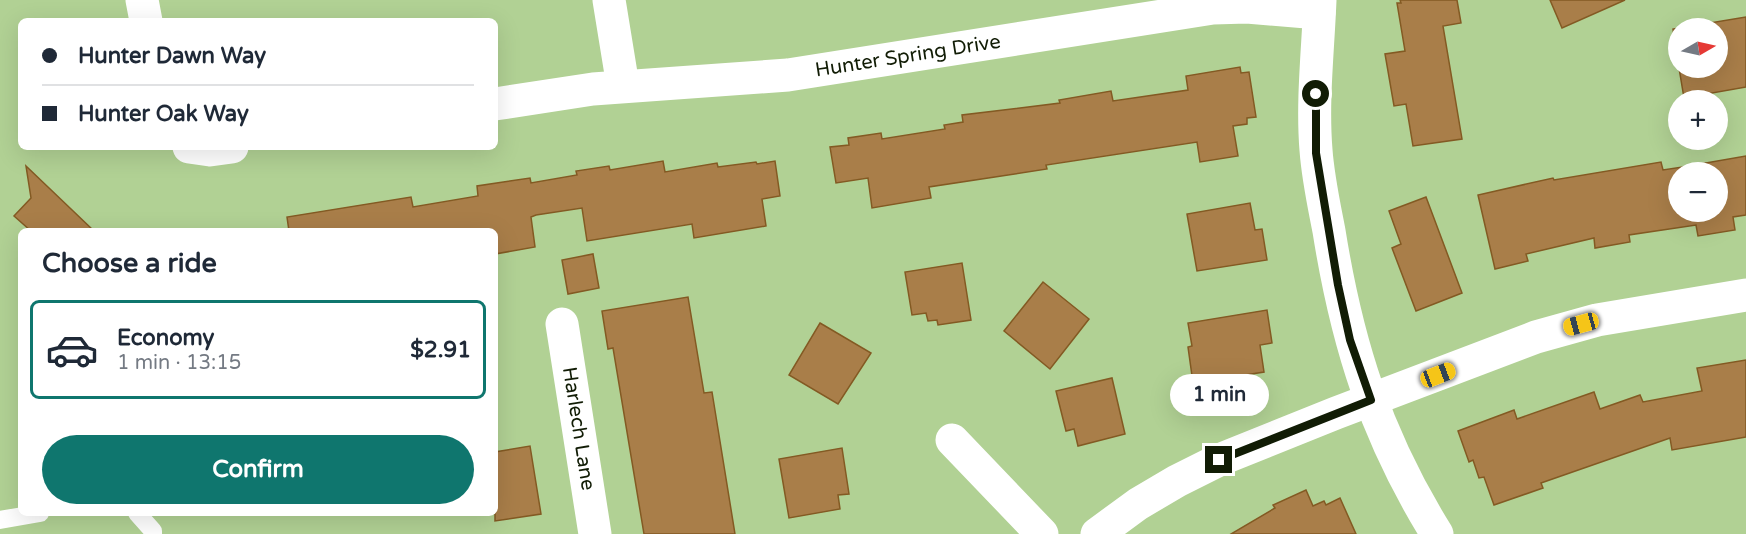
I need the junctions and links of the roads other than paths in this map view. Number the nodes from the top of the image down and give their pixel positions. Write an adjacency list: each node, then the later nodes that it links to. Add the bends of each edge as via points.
1 (142, 0): 4 (street)
2 (609, 0): 5 (street)
3 (1320, 6): 5 (street, Hunter Spring Drive, via 1214,8 788,75); 9 (street, via 1317,162 1343,312)
4 (145, 18)
5 (623, 86): 6 (street, Hunter Spring Drive)
6 (498, 104)
7 (1746, 295): 9 (street, via 1566,328)
8 (562, 324): 15 (street, Harlech Lane)
9 (1371, 400): 17 (street, via 1262,442 1177,481); 18 (street, via 1400,470)
10 (952, 440): 16 (street)
11 (23, 516): 13 (lane)
12 (140, 516): 14 (lane)
13 (0, 520)
14 (153, 534)
15 (595, 534)
16 (1042, 534)
17 (1097, 534)
18 (1437, 534)

